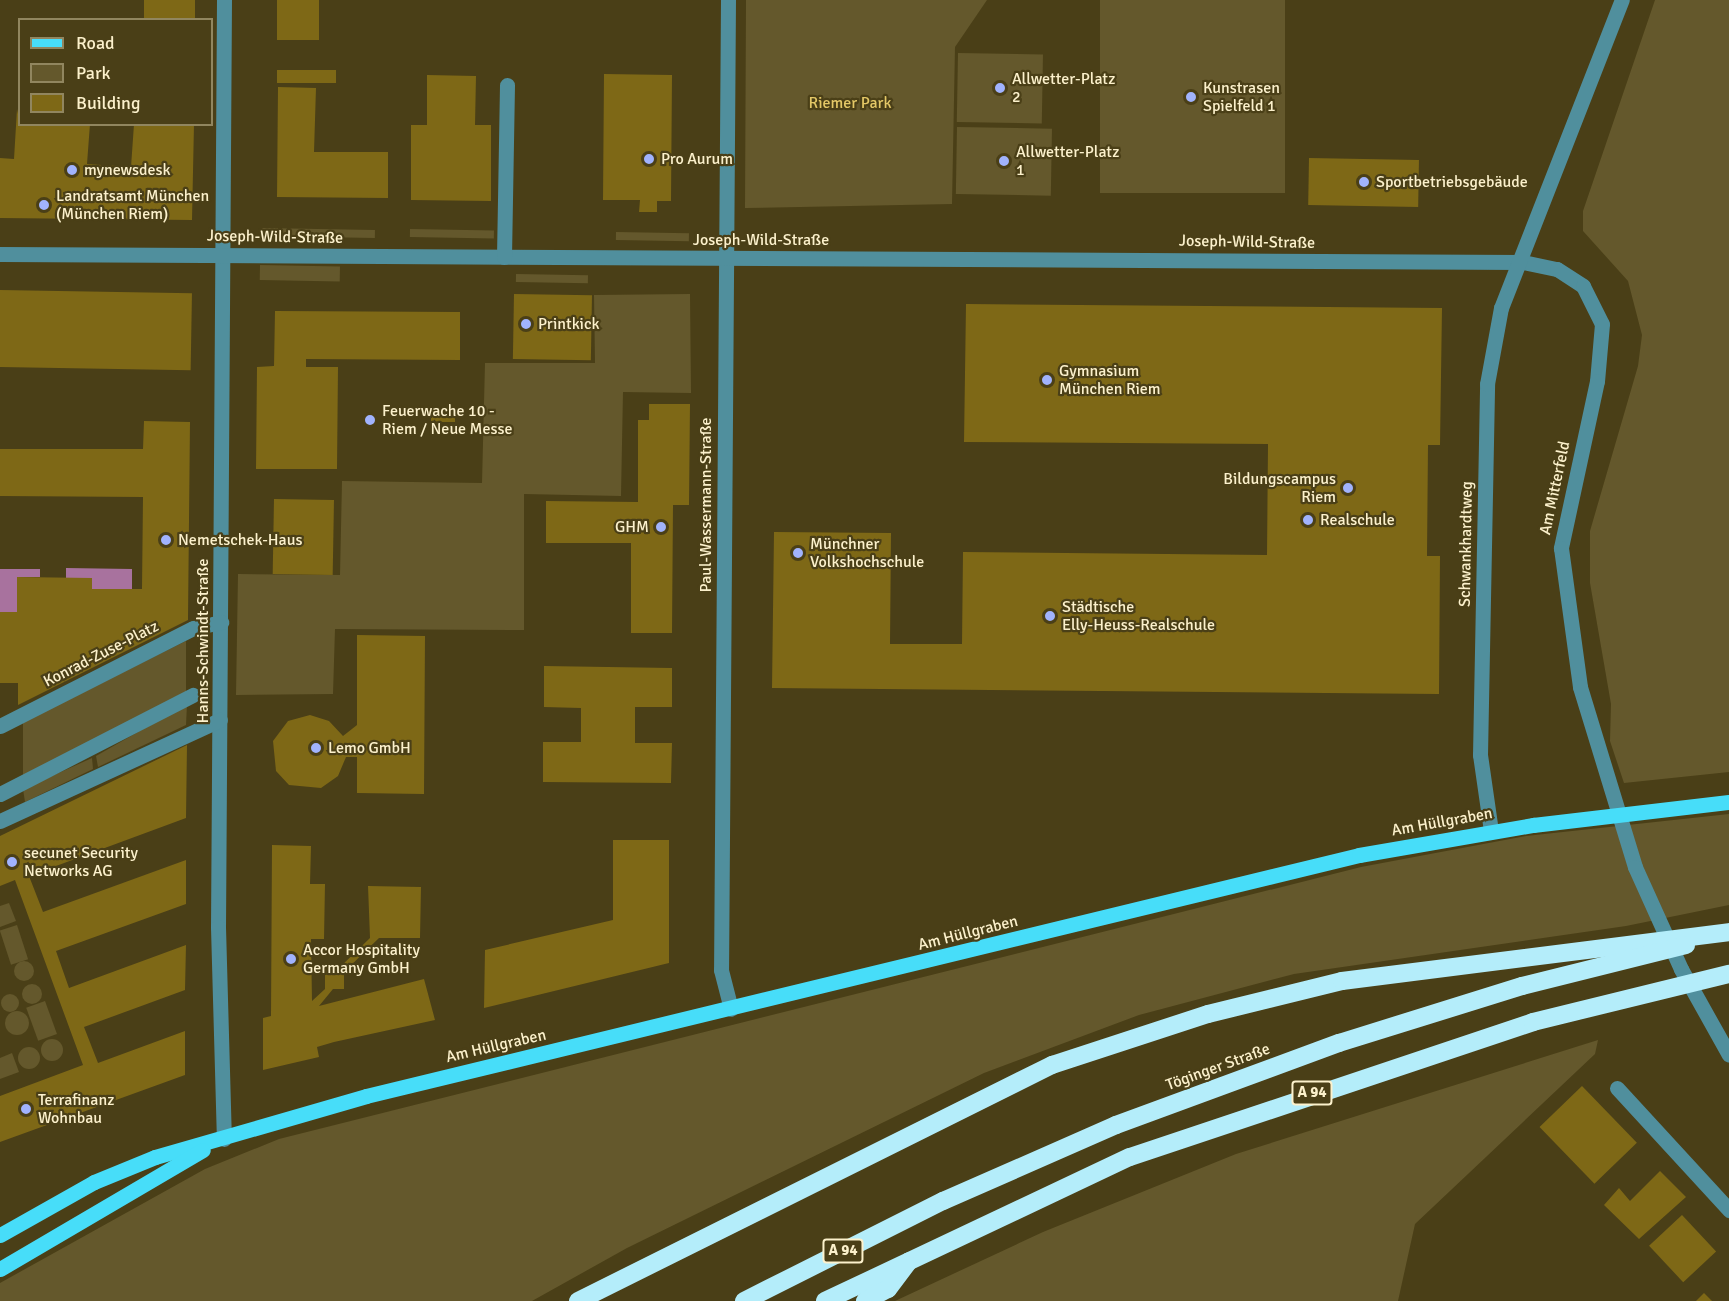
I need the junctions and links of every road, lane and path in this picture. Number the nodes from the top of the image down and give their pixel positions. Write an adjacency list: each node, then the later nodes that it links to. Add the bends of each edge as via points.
1 (224, 0): 6 (street, Hanns-Schwindt-Straße)
2 (728, 0): 8 (street, Paul-Wassermann-Straße)
3 (1622, 0): 9 (street)
4 (507, 85): 7 (street)
5 (0, 254): 6 (street, Joseph-Wild-Straße)
6 (220, 255): 7 (street, Joseph-Wild-Straße); 10 (street, Hanns-Schwindt-Straße)
7 (504, 256): 8 (street, Joseph-Wild-Straße)
8 (726, 258): 9 (street, Joseph-Wild-Straße); 20 (street, Paul-Wassermann-Straße, via 721,970)
9 (1522, 262): 17 (street, Schwankhardtweg, via 1501,308 1487,384 1480,755); 21 (street, Am Mitterfeld, via 1572,277 1592,298 1602,324 1598,381 1561,548 1572,648 1595,748 1661,927)
10 (221, 622): 12 (street, Hanns-Schwindt-Straße); 13 (street, Konrad-Zuse-Platz, via 193,628)
11 (193, 695): 14 (street)
12 (220, 720): 16 (street); 23 (street, Hanns-Schwindt-Straße)
13 (0, 726)
14 (0, 794)
15 (1729, 802): 17 (main road, Am Hüllgraben)
16 (0, 821)
17 (1491, 831): 20 (main road, Am Hüllgraben, via 1359,855)
18 (1729, 933): 28 (highway, via 1342,981 1208,1014 1052,1065); 29 (highway, Töginger Straße / A 94, via 1499,993 1339,1043 1116,1125 943,1201)
19 (1729, 974): 26 (highway, A 94, via 1533,1022 1350,1079 1130,1157)
20 (731, 1009): 23 (main road, Am Hüllgraben, via 366,1096)
21 (1728, 1052)
22 (1617, 1088): 24 (street)
23 (224, 1139): 25 (main road, Am Hüllgraben, via 155,1157 93,1182); 27 (main road, Am Hüllgraben)
24 (1729, 1210)
25 (0, 1235)
26 (912, 1257): 30 (highway, A 94); 31 (highway, via 888,1289)
27 (0, 1269)
28 (578, 1301)
29 (744, 1301)
30 (825, 1301)
31 (865, 1301)

